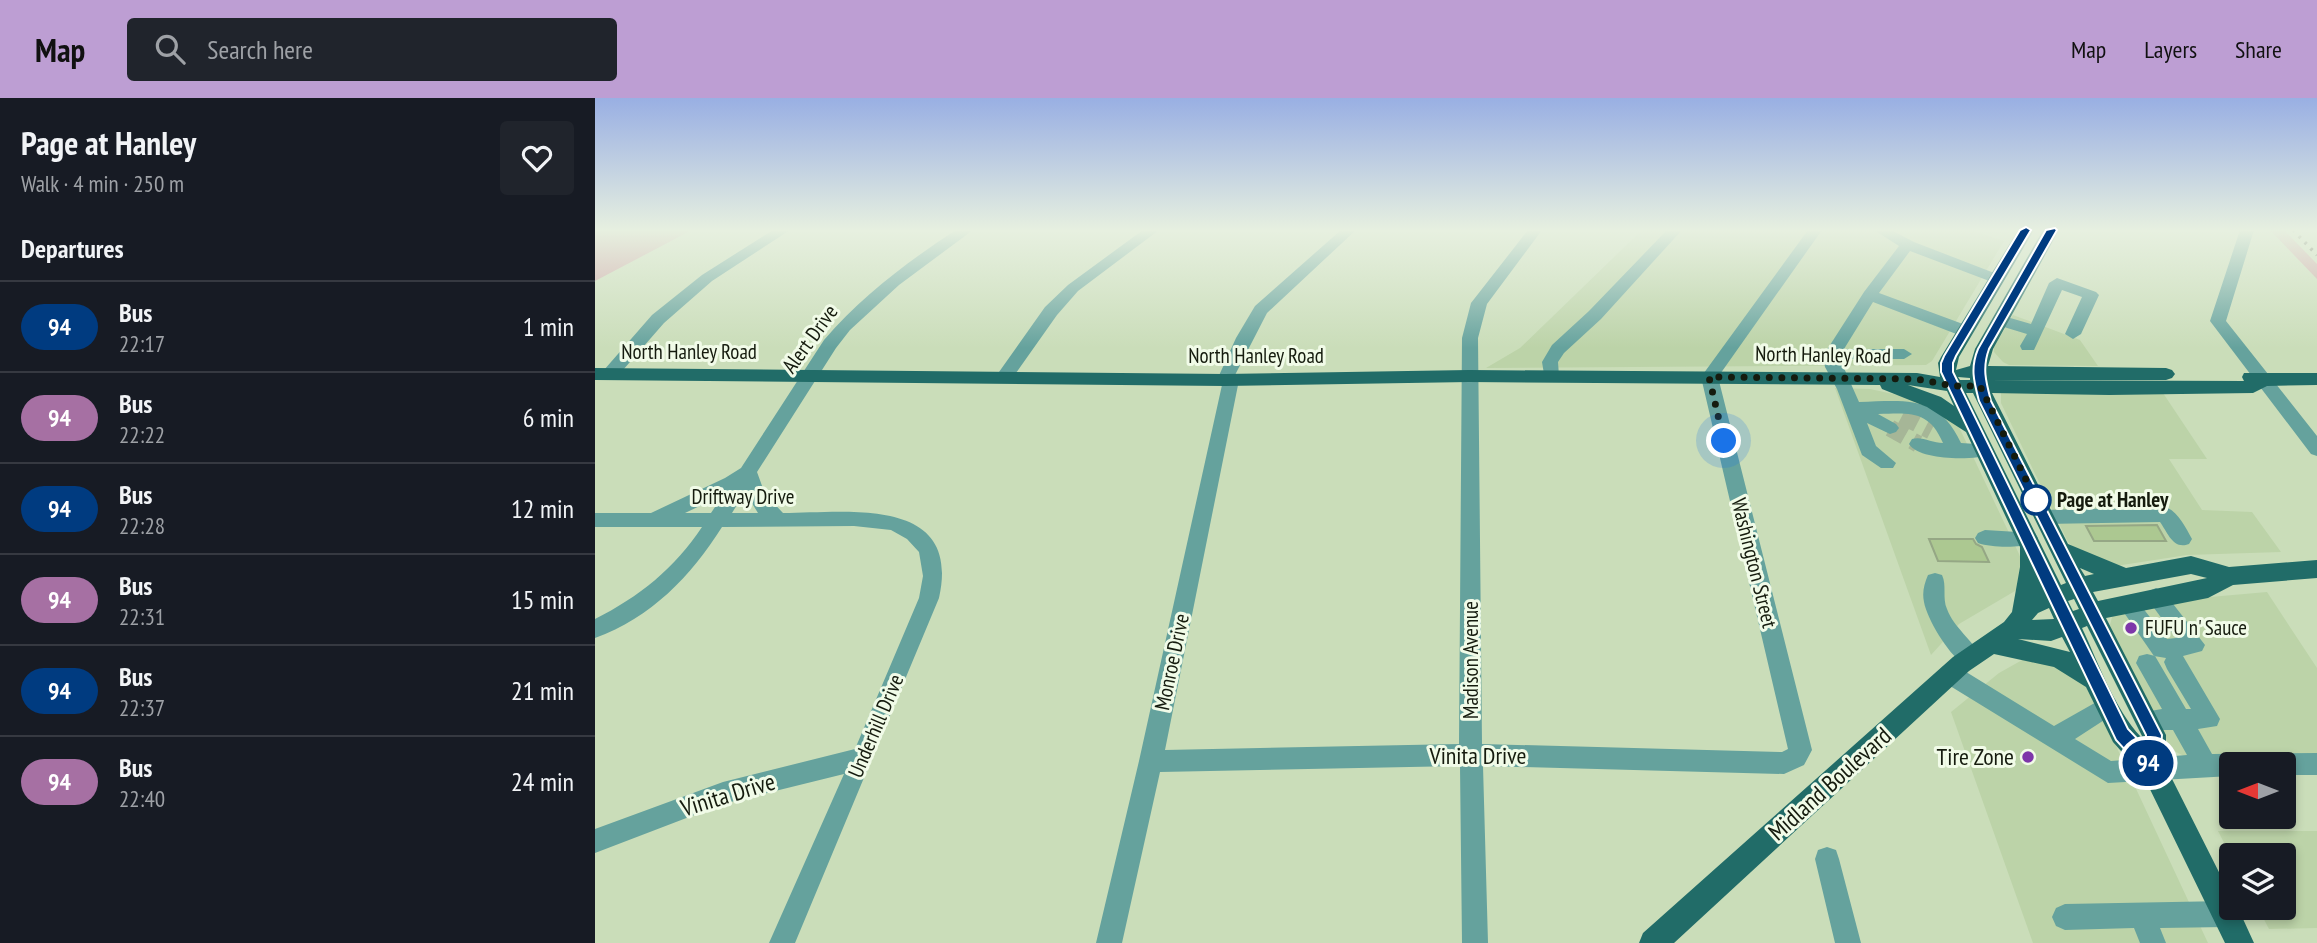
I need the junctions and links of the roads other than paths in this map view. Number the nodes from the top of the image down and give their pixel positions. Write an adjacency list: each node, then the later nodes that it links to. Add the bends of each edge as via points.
1 (720, 269): 20 (street, via 665,313)
2 (909, 269): 21 (street, Alert Drive, via 846,323)
3 (1098, 269): 22 (street, via 1051,311)
4 (1306, 269): 30 (street, Monroe Drive, via 1261,310)
5 (1505, 269): 23 (street, Madison Avenue, via 1479,303 1470,338)
6 (1638, 269): 24 (street, via 1558,349 1550,362)
7 (1787, 269): 25 (street)
8 (1888, 269): 14 (street)
9 (1972, 269): 13 (street)
10 (2003, 269): 13 (main road)
11 (2029, 269): 15 (main road)
12 (2234, 269): 31 (street, via 2218,321)
13 (1997, 279): 16 (main road)
14 (1869, 295): 16 (street); 18 (street)
15 (2000, 320): 17 (street, via 2032,338 2057,283 2091,295); 32 (main road, via 1983,349)
16 (1965, 331): 28 (main road, via 1947,363); 32 (main road, via 1969,357)
17 (2073, 334)
18 (1833, 354): 19 (street); 26 (street)
19 (1904, 354)
20 (603, 374): 21 (main road, North Hanley Road)
21 (810, 375): 22 (main road, North Hanley Road); 40 (street, Alert Drive)
22 (1005, 376): 30 (main road, North Hanley Road)
23 (1469, 376): 24 (main road, North Hanley Road); 30 (main road, North Hanley Road); 74 (street, Madison Avenue)
24 (1551, 376): 25 (main road, North Hanley Road)
25 (1709, 377): 26 (main road, North Hanley Road); 73 (street, Washington Street)
26 (1838, 378): 27 (main road, North Hanley Road); 33 (street)
27 (1874, 379): 28 (main road, North Hanley Road); 34 (main road, via 1934,402)
28 (1950, 379): 32 (main road, North Hanley Road); 34 (main road)
29 (2317, 379): 31 (main road, North Hanley Road)
30 (1228, 380): 76 (street, Monroe Drive)
31 (2263, 380): 32 (main road, North Hanley Road, via 2253,387); 37 (street)
32 (1985, 382): 41 (main road)
33 (1852, 408): 36 (street, via 1893,417 1912,407 1943,422); 39 (street, via 1868,450)
34 (1974, 429): 38 (main road)
35 (1925, 438): 36 (street, via 1929,450)
36 (1954, 447): 38 (street)
37 (2317, 449)
38 (1985, 450): 48 (main road)
39 (1887, 463)
40 (748, 472): 43 (street, Alert Drive, via 687,505); 44 (street, Alert Drive); 45 (street, via 759,503)
41 (2044, 517): 49 (street, via 2165,514); 50 (main road)
42 (595, 520): 43 (street, Driftway Drive)
43 (637, 520): 44 (street, Driftway Drive)
44 (717, 520): 45 (street, Driftway Drive); 62 (street, Alert Drive, via 693,557 666,585)
45 (779, 520): 46 (street, Driftway Drive)
46 (892, 523): 75 (street, Underhill Drive, via 925,543 932,553 935,575)
47 (1985, 538): 48 (street)
48 (2028, 538): 56 (main road); 60 (main road, via 2031,567)
49 (2182, 539)
50 (2061, 550): 52 (main road); 55 (main road)
51 (2317, 569): 53 (main road, Midland Boulevard)
52 (2123, 576): 53 (main road, Midland Boulevard, via 2191,565); 55 (main road, Midland Boulevard)
53 (2229, 576): 57 (main road, Midland Boulevard, via 2208,589)
54 (1935, 581): 63 (street, via 1931,595 1939,617)
55 (2080, 586): 56 (main road, Midland Boulevard); 59 (main road)
56 (2055, 595): 60 (main road, Midland Boulevard, via 2030,606); 61 (main road)
57 (2156, 597): 58 (main road, Midland Boulevard); 64 (street, via 2194,645)
58 (2128, 604): 59 (main road, Midland Boulevard); 64 (street)
59 (2093, 613): 61 (main road, Midland Boulevard); 65 (main road)
60 (2017, 622): 61 (main road, Midland Boulevard, via 2051,631); 63 (main road, Midland Boulevard)
61 (2069, 625): 68 (main road)
62 (595, 629)
63 (1980, 650): 67 (main road, Midland Boulevard); 68 (main road, via 2059,658)
64 (2171, 655): 66 (street); 70 (street, via 2209,719)
65 (2118, 662): 66 (street); 71 (main road)
66 (2147, 663): 70 (street)
67 (1950, 674): 72 (street); 90 (main road, Midland Boulevard)
68 (2095, 680): 69 (main road)
69 (2107, 706): 72 (street); 79 (main road, via 2122,734)
70 (2179, 719): 71 (street); 77 (street)
71 (2147, 720): 79 (main road, via 2154,735)
72 (2054, 739): 79 (street, via 2108,772)
73 (1800, 750): 74 (street, Vinita Drive, via 1784,763)
74 (1471, 755): 76 (street, Vinita Drive); 89 (street, Madison Avenue)
75 (863, 758): 80 (street, Vinita Drive, via 723,793); 87 (street, Underhill Drive)
76 (1151, 761): 88 (street, Monroe Drive)
77 (2205, 764): 78 (street); 79 (street)
78 (2317, 764)
79 (2153, 768): 82 (main road)
80 (595, 841)
81 (1827, 859): 91 (street)
82 (2219, 900)
83 (2219, 914): 84 (street)
84 (2141, 915): 85 (street); 92 (street)
85 (2065, 917)
86 (2229, 920): 93 (main road)
87 (782, 943)
88 (1109, 943)
89 (1475, 943)
90 (1653, 943)
91 (1848, 943)
92 (2153, 943)
93 (2240, 943)

